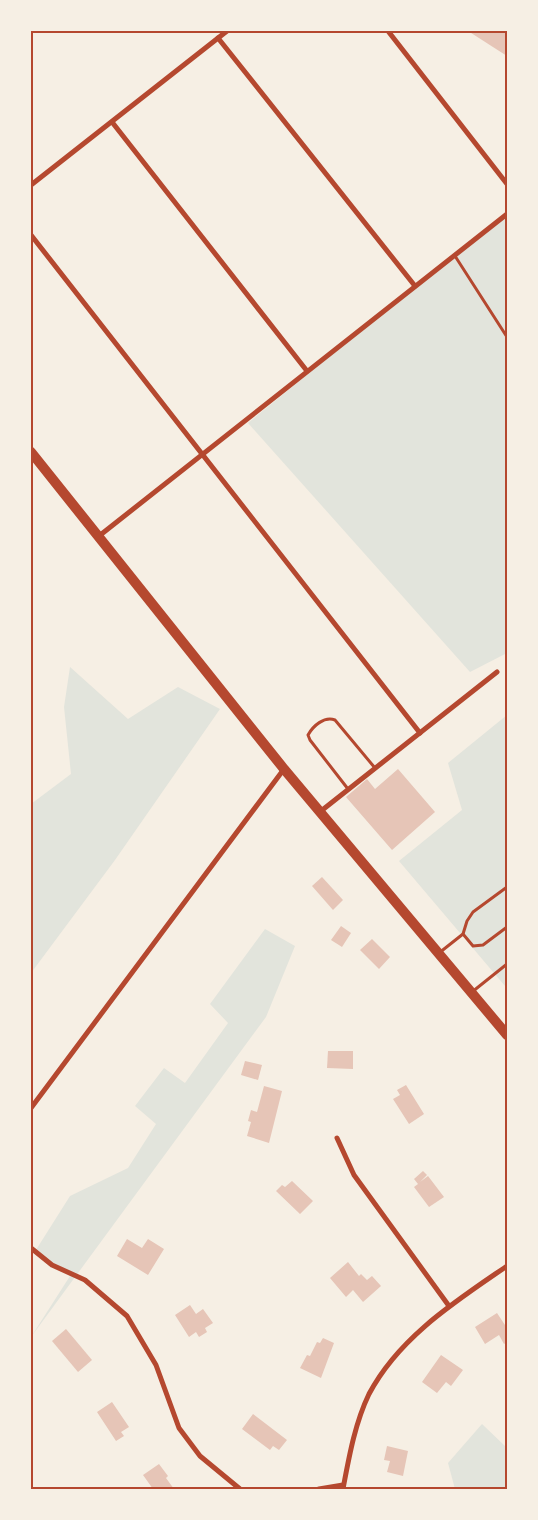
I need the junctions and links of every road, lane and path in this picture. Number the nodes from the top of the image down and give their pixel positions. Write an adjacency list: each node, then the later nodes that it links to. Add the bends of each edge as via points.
1 (227, 31): 3 (street)
2 (388, 31): 5 (street)
3 (218, 38): 4 (street); 10 (street)
4 (112, 122): 6 (street); 12 (street)
5 (507, 184)
6 (31, 186)
7 (507, 214): 9 (street)
8 (31, 235): 14 (street)
9 (454, 255): 10 (street); 11 (lane)
10 (415, 286): 12 (street)
11 (507, 337)
12 (307, 371): 14 (street)
13 (31, 452): 15 (main road)
14 (202, 454): 15 (street); 17 (street)
15 (98, 536): 19 (main road)
16 (497, 672): 17 (street)
17 (420, 733): 18 (street)
18 (375, 768): 20 (street); 20 (lane, via 335,720 330,718 312,728 308,735 310,740)
19 (284, 769): 21 (main road); 29 (street)
20 (348, 789): 21 (street)
21 (321, 811): 25 (main road)
22 (507, 887): 24 (lane, via 473,912)
23 (507, 927): 24 (lane, via 482,945 473,946)
24 (463, 934): 25 (lane)
25 (439, 953): 27 (main road)
26 (507, 964): 27 (lane)
27 (472, 992): 28 (main road)
28 (507, 1035)
29 (31, 1108)
30 (337, 1138): 33 (street, via 354,1175)
31 (31, 1248): 35 (street, via 52,1265 85,1280 127,1316 156,1365 179,1428 200,1456)
32 (507, 1266): 33 (street)
33 (449, 1306): 34 (street, via 401,1348 370,1394 351,1446)
34 (343, 1487): 36 (street)
35 (240, 1489)
36 (319, 1489)

